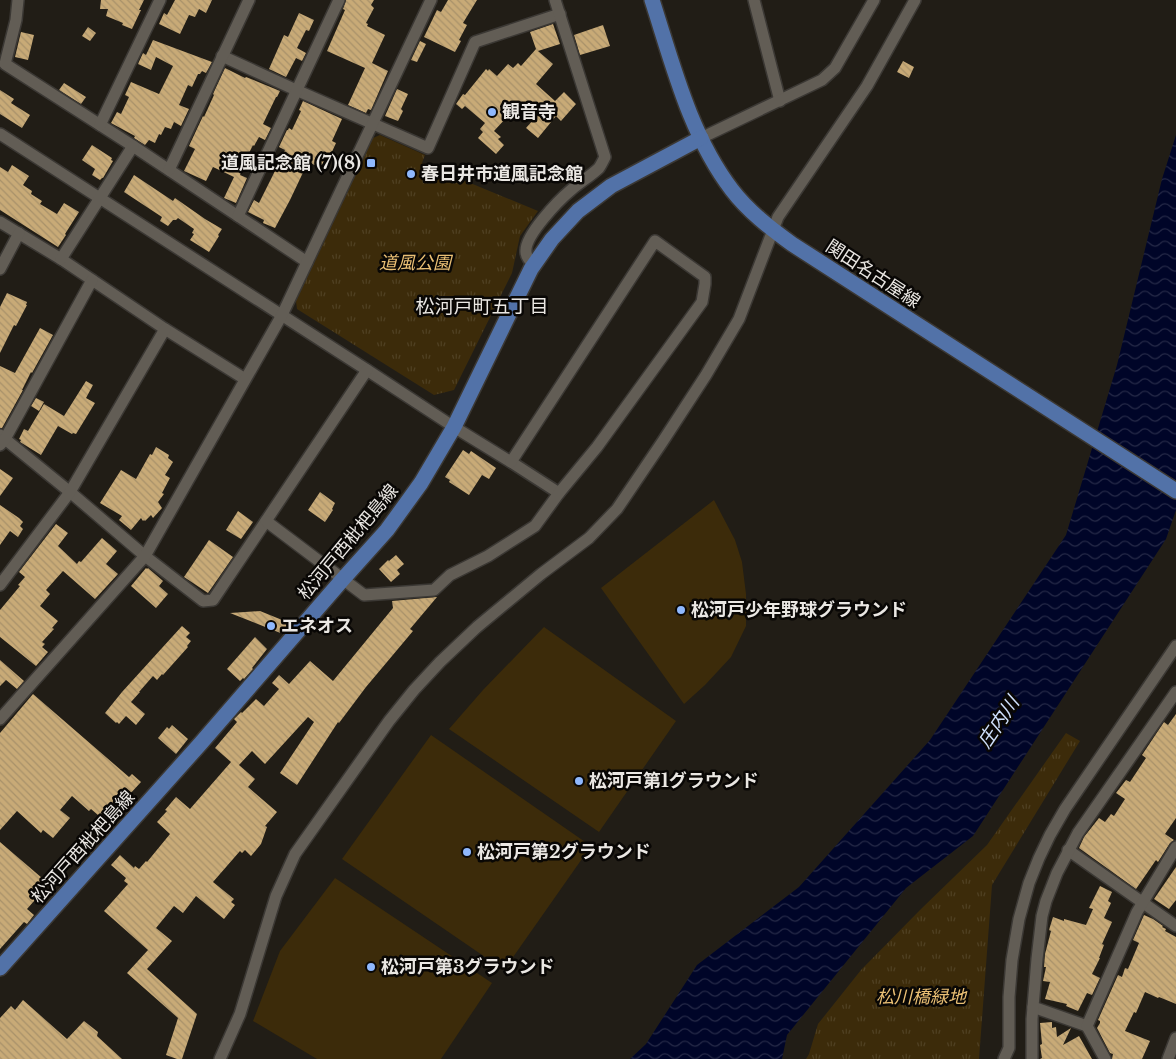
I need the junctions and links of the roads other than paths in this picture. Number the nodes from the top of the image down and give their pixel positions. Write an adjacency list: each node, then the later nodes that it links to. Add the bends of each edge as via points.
1 (18, 0): 16 (street, via 5,64)
2 (160, 0): 16 (street)
3 (249, 0): 12 (street)
4 (340, 0): 13 (street)
5 (431, 0): 15 (street)
6 (555, 0): 11 (street)
7 (652, 0): 18 (main road, 関田名古屋線, via 688,112)
8 (754, 0): 14 (street)
9 (874, 0): 14 (street, via 835,68 822,80)
10 (915, 0): 24 (street, via 867,86)
11 (560, 14): 15 (street, via 475,42 428,148); 28 (street, via 605,158 599,168 558,202 532,234 526,252)
12 (222, 56): 13 (street); 20 (street)
13 (296, 90): 15 (street); 22 (street)
14 (780, 101): 18 (street)
15 (372, 123): 27 (street)
16 (100, 125): 19 (street)
17 (0, 134): 21 (street)
18 (701, 138): 24 (main road, 関田名古屋線, via 733,191); 28 (main road, 松河戸西枇杷島線, via 611,186 578,212 552,239)
19 (133, 146): 20 (street); 21 (street)
20 (169, 170): 22 (street)
21 (101, 198): 26 (street); 31 (street)
22 (238, 216): 27 (street)
23 (0, 222): 25 (street)
24 (772, 230): 39 (main road, 関田名古屋線); 57 (street, via 739,320 617,509 589,538 477,627 440,662 389,721 295,854 276,896 240,1014)
25 (18, 233): 26 (street); 29 (street)
26 (60, 259): 30 (street)
27 (308, 262): 31 (street)
28 (534, 265): 35 (main road, 松河戸西枇杷島線)
29 (0, 268)
30 (92, 280): 32 (street); 36 (street)
31 (282, 316): 33 (street); 34 (street)
32 (165, 329): 34 (street); 38 (street)
33 (367, 370): 35 (street); 41 (street)
34 (245, 379): 42 (street)
35 (454, 427): 37 (street); 43 (main road, 松河戸西枇杷島線, via 387,530)
36 (2, 440): 38 (street)
37 (512, 462): 40 (street); 40 (street, via 655,241 705,277 702,302 597,447)
38 (70, 492): 42 (street); 44 (street)
39 (1176, 492)
40 (559, 493): 43 (street, via 535,526 488,556 450,575 434,590 364,595)
41 (266, 521): 42 (street, via 213,600 203,601); 43 (street)
42 (145, 556): 47 (street)
43 (343, 579): 52 (main road, 松河戸西枇杷島線)
44 (0, 585)
45 (1176, 646): 56 (street, via 1065,809 1039,858 1019,919 1012,960)
46 (1175, 697): 49 (street)
47 (0, 719)
48 (1176, 847): 50 (street)
49 (1068, 850): 50 (street); 53 (street, via 1042,916)
50 (1142, 902): 51 (street); 54 (street)
51 (1176, 926)
52 (0, 968)
53 (1033, 1007): 54 (street); 58 (street)
54 (1087, 1026): 59 (street)
55 (1176, 1038): 60 (street)
56 (1008, 1056)
57 (220, 1059)
58 (1032, 1059)
59 (1105, 1059)
60 (1168, 1059)

